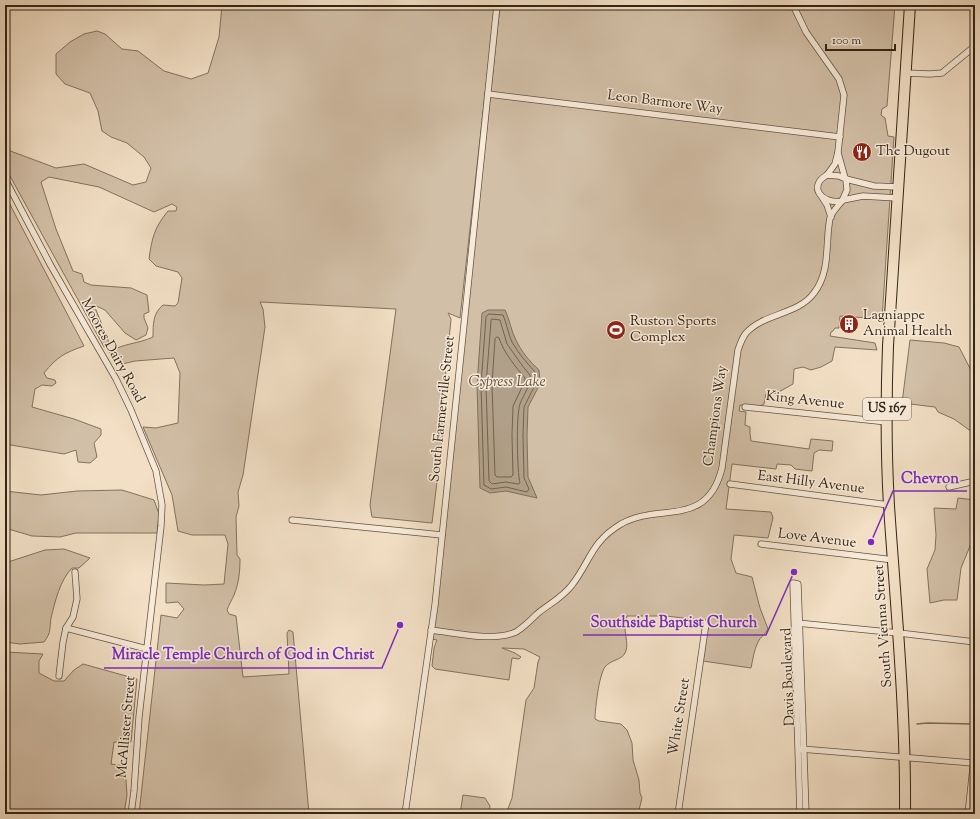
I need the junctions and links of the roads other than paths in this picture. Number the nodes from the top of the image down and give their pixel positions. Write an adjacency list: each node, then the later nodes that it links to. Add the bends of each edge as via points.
1 (498, 5): 6 (street, South Farmerville Street)
2 (793, 5): 7 (street, Champions Way, via 806,32 842,86 844,102)
3 (910, 5): 5 (highway, South Vienna Street / US 167)
4 (975, 46): 5 (street, via 942,73)
5 (906, 74): 12 (highway, South Vienna Street / US 167)
6 (488, 94): 7 (street, Leon Barmore Way); 24 (street, South Farmerville Street)
7 (840, 137): 8 (street, Champions Way)
8 (838, 152): 9 (street, Champions Way, via 835,164); 10 (street, Champions Way)
9 (827, 175): 10 (street); 13 (street, Champions Way, via 818,185)
10 (845, 178): 12 (street, via 874,186); 15 (street, Champions Way, via 847,190)
11 (5, 179): 26 (street, Moores Dairy Road, via 131,410 156,471 162,505)
12 (898, 187): 14 (highway, South Vienna Street / US 167)
13 (822, 197): 15 (street, via 831,202); 16 (street, Champions Way)
14 (897, 198): 15 (street, via 863,196); 18 (highway, South Vienna Street / US 167, via 888,346)
15 (843, 200): 16 (street, Champions Way)
16 (831, 217): 32 (street, Champions Way, via 823,276 814,293 797,307 756,325 741,340 722,468 717,484 704,501 684,511 648,515 619,525 594,547 578,576 563,594 528,624 508,636 492,637)
17 (745, 407): 18 (street, King Avenue)
18 (887, 422): 22 (highway, South Vienna Street / US 167)
19 (975, 481): 21 (street)
20 (730, 484): 22 (street, East Hilly Avenue)
21 (950, 487)
22 (889, 505): 27 (highway, South Vienna Street / US 167)
23 (292, 520): 24 (street)
24 (442, 535): 32 (street, South Farmerville Street)
25 (761, 544): 27 (street, Love Avenue)
26 (159, 547): 35 (street, McAllister Street)
27 (894, 560): 33 (highway, South Vienna Street / US 167)
28 (75, 572): 31 (street, via 76,599 72,618)
29 (706, 623): 43 (street, White Street)
30 (797, 623): 30 (street, Davis Boulevard, via 798,584 795,582 793,583); 33 (street); 37 (street, Davis Boulevard)
31 (66, 628): 35 (street); 36 (street)
32 (431, 630): 42 (street, South Farmerville Street)
33 (899, 633): 34 (street); 39 (highway, South Vienna Street / US 167)
34 (975, 642)
35 (146, 649): 41 (street, McAllister Street)
36 (59, 676)
37 (801, 749): 39 (street); 44 (street, Davis Boulevard); 45 (street, Davis Boulevard)
38 (975, 749): 40 (street)
39 (905, 758): 40 (street); 46 (highway, South Vienna Street / US 167)
40 (974, 763): 47 (street)
41 (131, 814)
42 (405, 814)
43 (678, 814)
44 (800, 814)
45 (806, 814)
46 (905, 814)
47 (968, 814)

